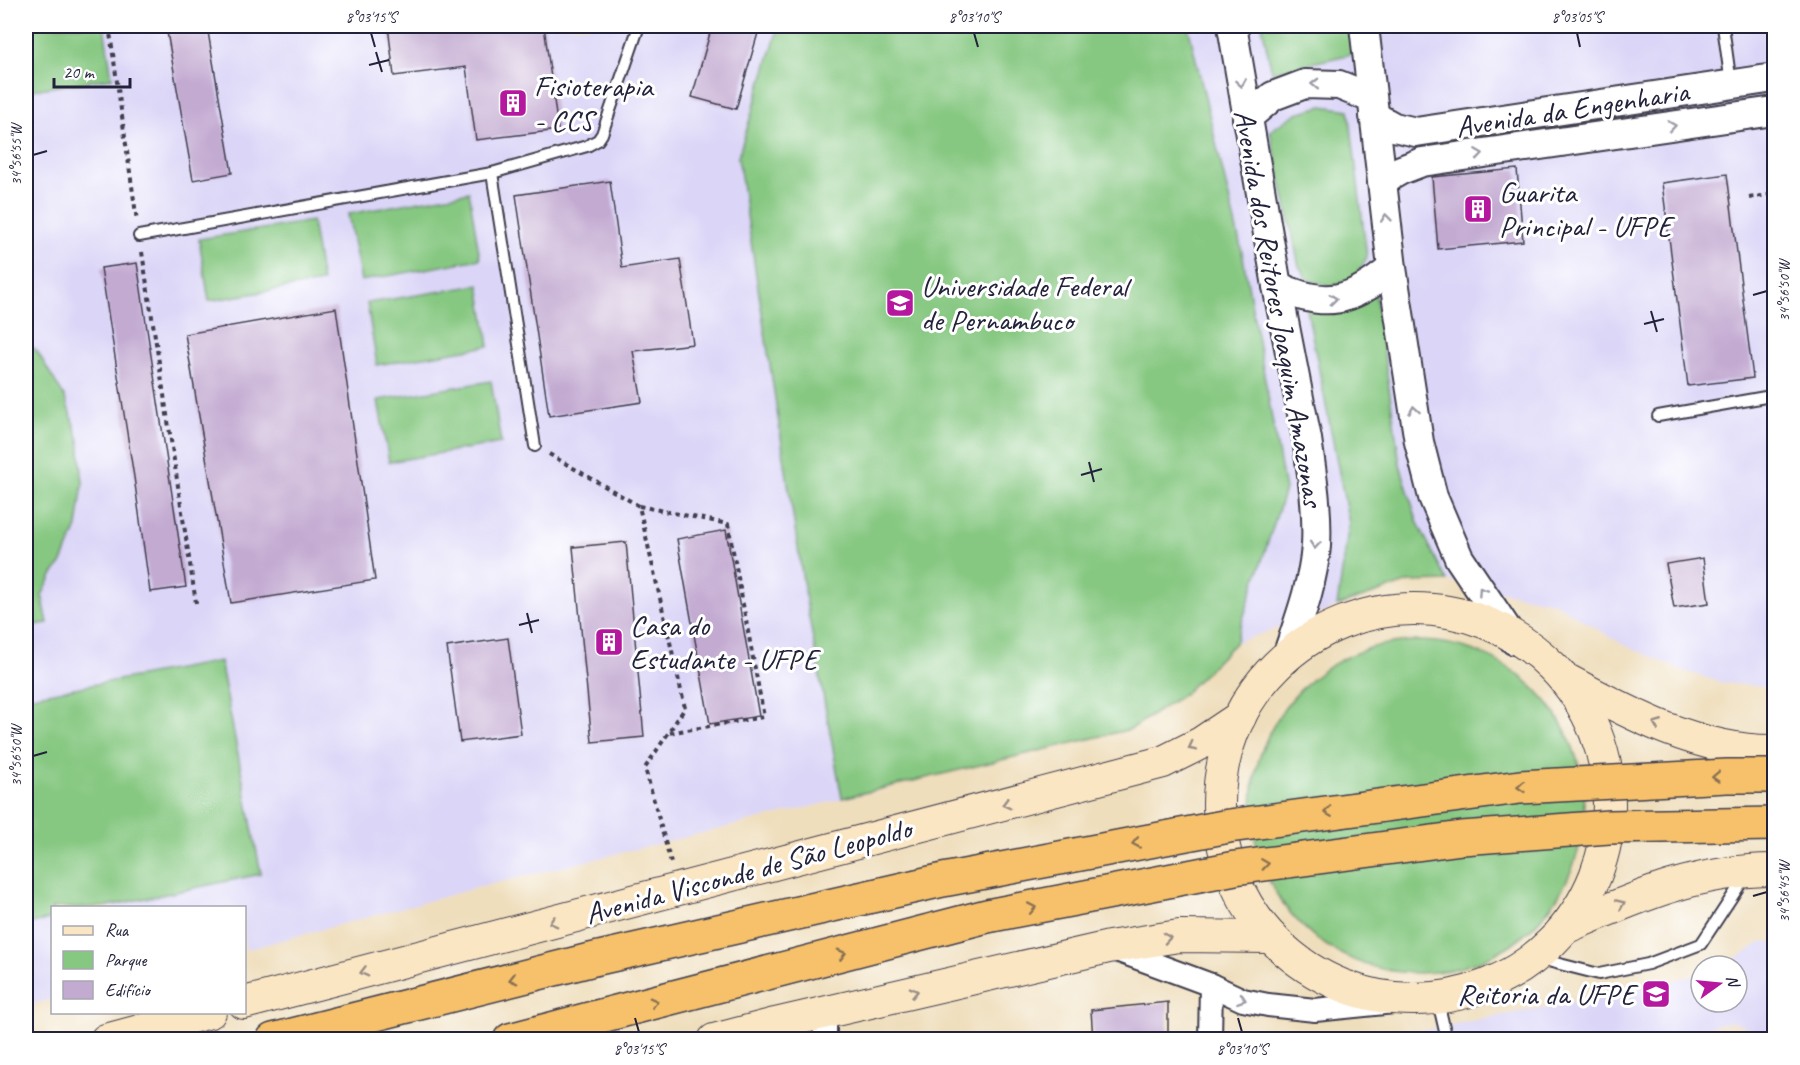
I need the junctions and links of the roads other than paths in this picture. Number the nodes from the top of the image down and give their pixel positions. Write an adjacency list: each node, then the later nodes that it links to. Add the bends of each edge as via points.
1 (639, 26): 10 (lane, via 598,140)
2 (1232, 26): 9 (street, Avenida dos Reitores Joaquim Amazonas, one-way to 9)
3 (1364, 26): 7 (street)
4 (1723, 26): 6 (lane)
5 (1774, 78): 6 (street, Avenida da Engenharia)
6 (1731, 84): 7 (street, Avenida da Engenharia, via 1416,132 1394,127)
7 (1372, 107): 9 (street, Avenida da Engenharia, one-way to 9, via 1339,85 1305,84 1273,96); 11 (street)
8 (1774, 111): 11 (street, Avenida da Engenharia, one-way to 8, via 1422,162)
9 (1247, 118): 14 (street, Avenida dos Reitores Joaquim Amazonas)
10 (492, 173): 12 (lane); 17 (lane)
11 (1382, 181): 13 (street, one-way to 11)
12 (139, 236)
13 (1392, 268): 14 (street, one-way to 13, via 1300,297 1324,300 1349,296 1372,285); 18 (street, one-way to 13, via 1459,558 1433,497 1419,442)
14 (1277, 286): 19 (street, Avenida dos Reitores Joaquim Amazonas, one-way to 19, via 1315,492 1316,548 1305,604)
15 (1771, 396): 16 (lane)
16 (1658, 416)
17 (535, 446)
18 (1514, 640): 19 (main road, via 1478,619 1438,607 1396,606 1356,614 1318,632); 20 (main road)
19 (1286, 659): 21 (main road)
20 (1562, 676): 22 (main road, one-way to 20, via 1728,747 1666,727 1621,709); 26 (main road, via 1596,734 1606,767 1610,801 1599,868)
21 (1241, 716): 27 (main road, via 1218,776 1215,808 1219,841 1228,872 1243,900); 32 (main road, Avenida Visconde de São Leopoldo, one-way to 32, via 1163,762)
22 (1774, 751)
23 (1774, 776): 36 (highway, Avenida Visconde de São Leopoldo, one-way to 36, bridge, via 1520,787 1229,825 943,880 590,960)
24 (1774, 824): 37 (highway, one-way to 24, bridge, via 987,916 1234,868 1462,838 1609,827)
25 (1762, 870): 26 (main road, one-way to 25, via 1685,880); 29 (lane, via 1701,945 1648,964 1599,974)
26 (1567, 927): 29 (main road)
27 (1271, 937): 28 (main road, one-way to 27, via 1179,936); 31 (main road, via 1305,965 1357,991)
28 (1109, 947): 30 (street); 34 (main road, one-way to 28)
29 (1536, 958): 31 (main road, via 1499,981 1458,996)
30 (1211, 985): 31 (street, one-way to 31, via 1243,1000 1315,1011); 39 (street)
31 (1426, 999): 40 (lane)
32 (246, 1002)
33 (203, 1014): 35 (main road)
34 (825, 1026): 38 (main road)
35 (106, 1040)
36 (273, 1040)
37 (510, 1040)
38 (714, 1040)
39 (1210, 1040)
40 (1447, 1040)

